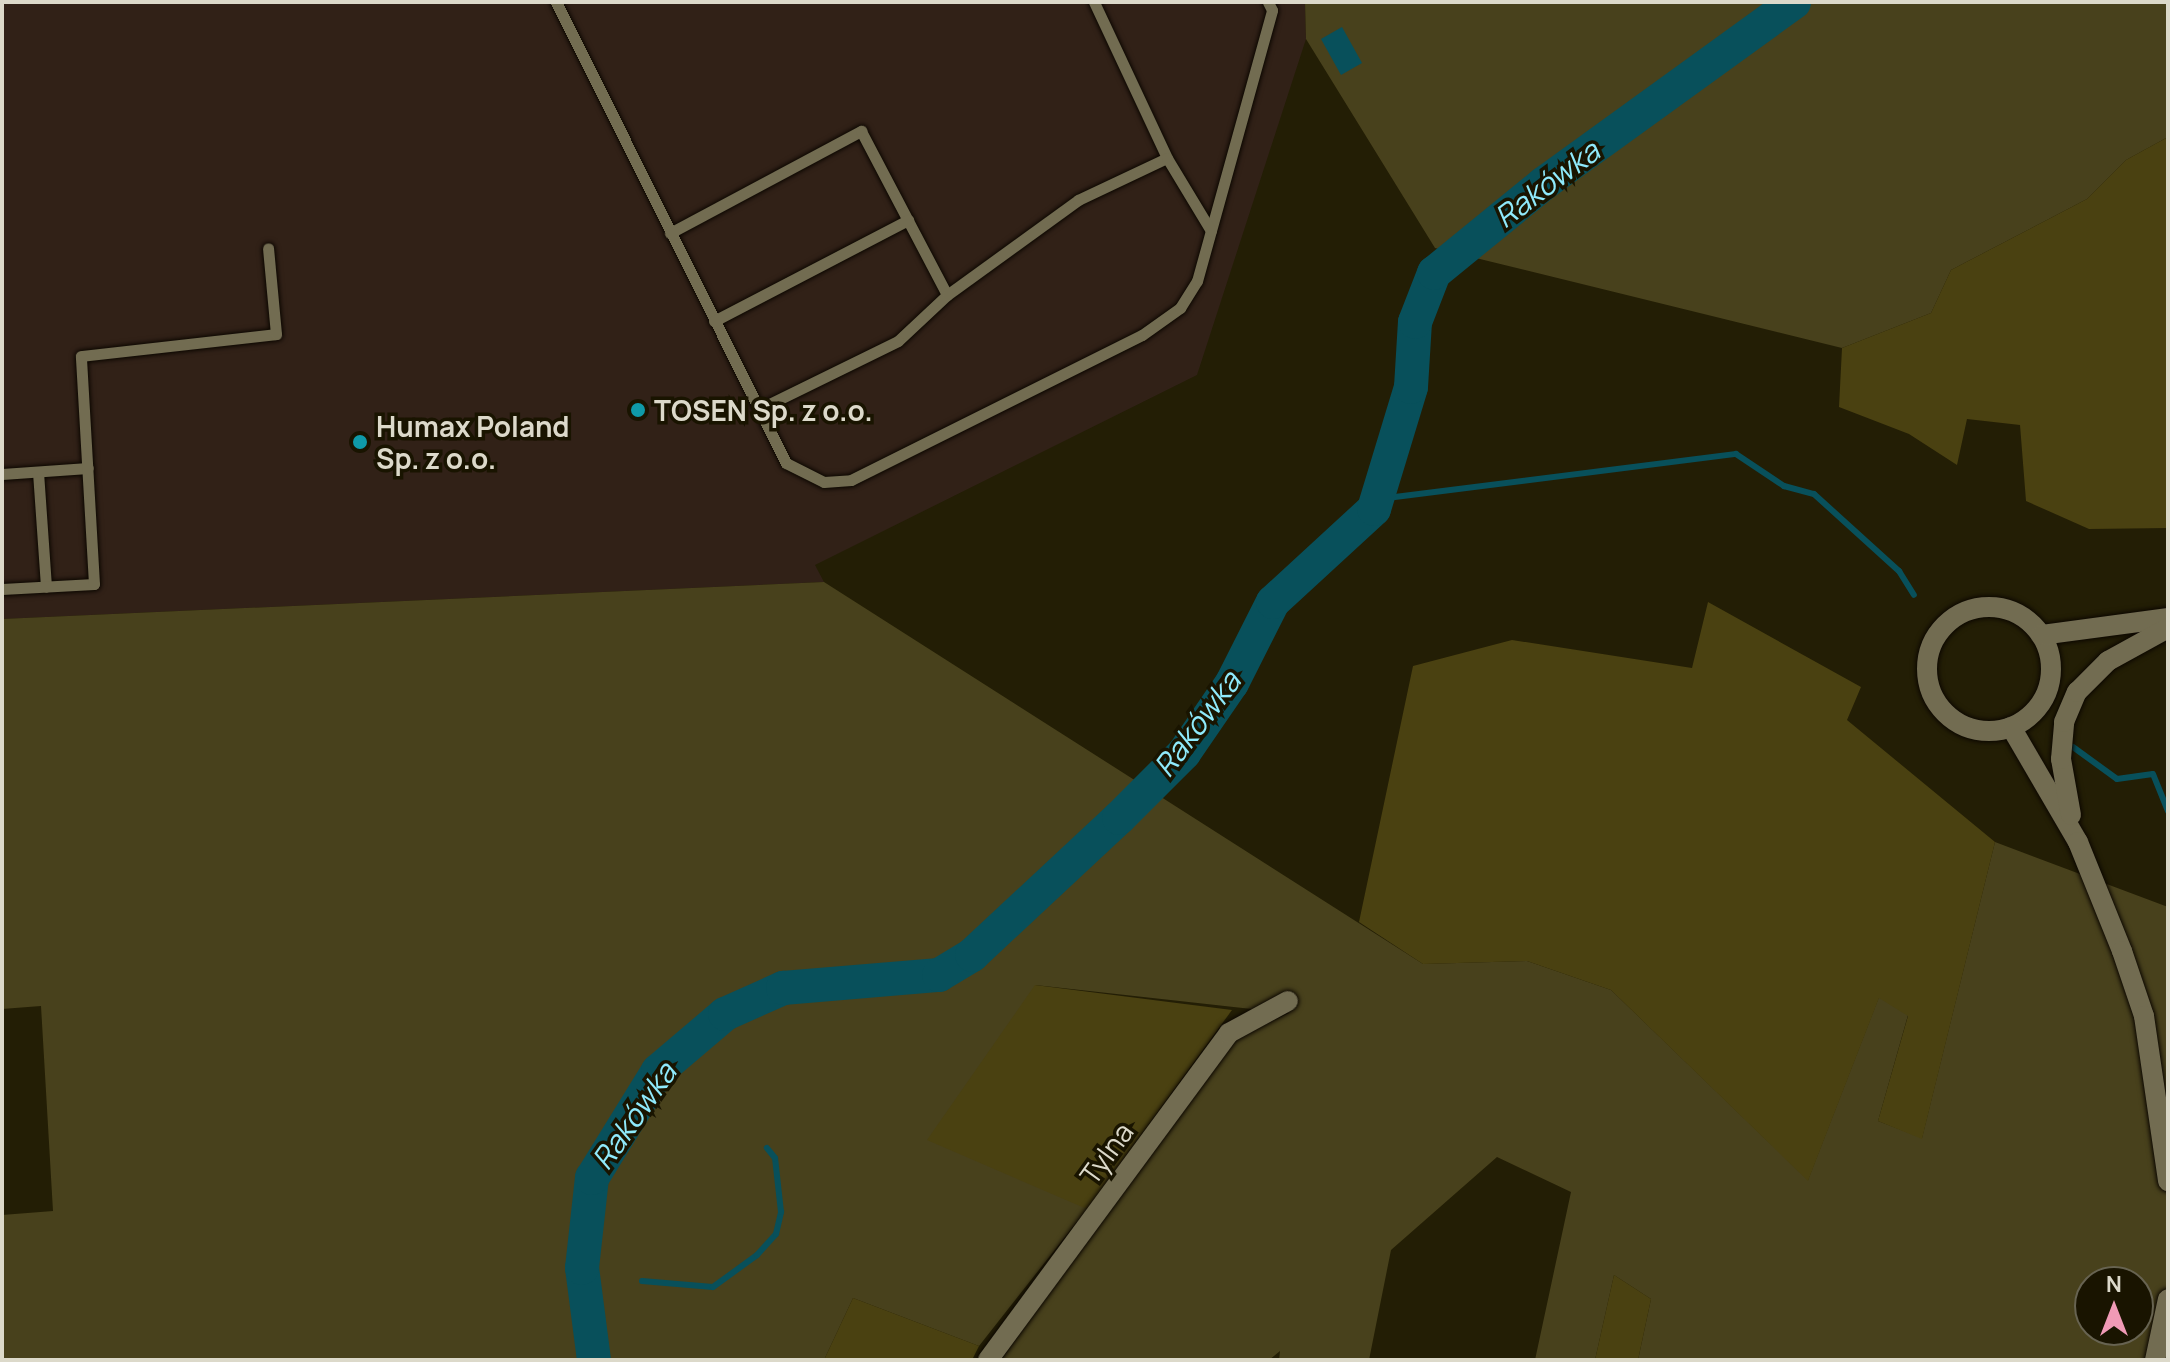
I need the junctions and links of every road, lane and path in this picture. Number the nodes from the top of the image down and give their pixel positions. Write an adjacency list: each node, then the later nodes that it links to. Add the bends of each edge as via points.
1 (556, 2): 7 (lane)
2 (1094, 2): 4 (lane)
3 (1268, 2): 6 (lane, via 1272,10)
4 (1167, 158): 6 (lane); 9 (lane, via 1078,200)
5 (908, 220): 7 (lane, via 861,131); 9 (lane); 10 (lane)
6 (1211, 231): 11 (lane, via 1197,281 1180,308 1142,335 851,480 798,475)
7 (670, 233): 10 (lane)
8 (268, 248): 12 (lane, via 276,334 81,356)
9 (947, 295): 11 (lane, via 898,341)
10 (714, 321): 11 (lane)
11 (759, 409)
12 (88, 468): 13 (lane); 15 (lane, via 94,584)
13 (38, 472): 14 (lane); 15 (lane)
14 (2, 474)
15 (46, 587): 16 (lane)
16 (2, 589)
17 (2168, 618): 19 (main road)
18 (2168, 628): 21 (main road, via 2108,661 2077,692 2064,722 2064,788)
19 (2041, 635): 20 (main road, via 2048,688); 20 (main road, via 2006,609 1977,608 1951,620 1928,656 1932,694 1956,722 1993,731)
20 (2011, 727): 21 (main road)
21 (2078, 842): 23 (main road, via 2144,1016)
22 (1288, 1001): 25 (main road, Tylna, via 1229,1033)
23 (2168, 1181)
24 (2168, 1299): 26 (main road)
25 (988, 1360)
26 (2155, 1360)

